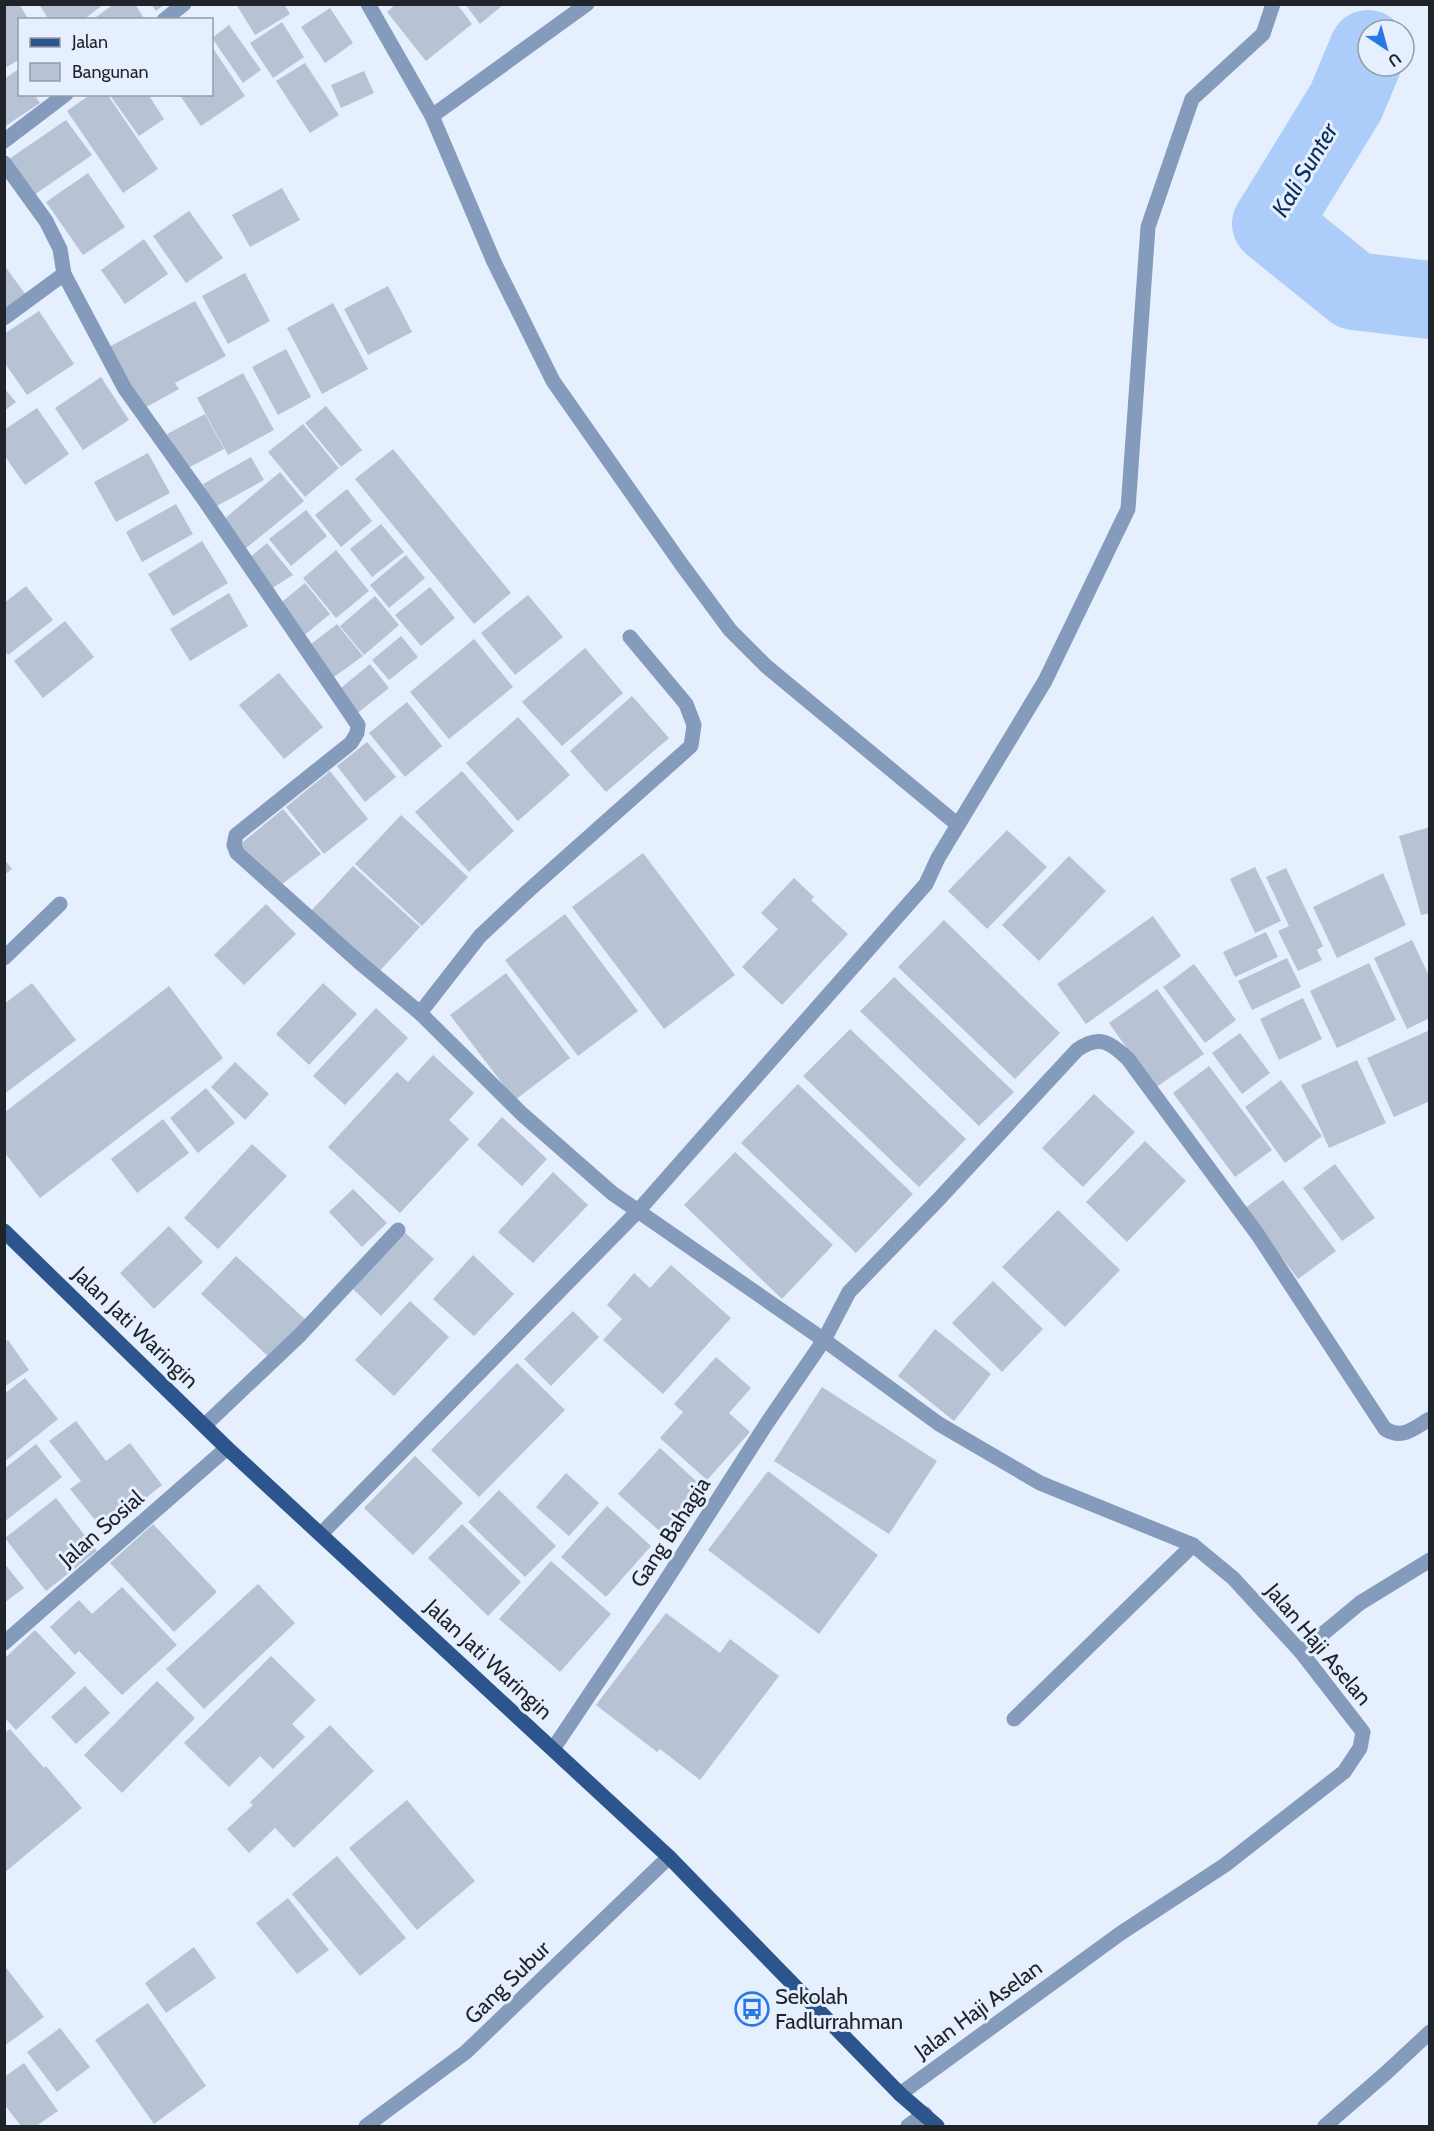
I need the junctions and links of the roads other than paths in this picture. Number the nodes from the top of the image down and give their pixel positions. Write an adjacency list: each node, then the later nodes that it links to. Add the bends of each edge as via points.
1 (184, 4): 5 (street)
2 (368, 4): 7 (street)
3 (587, 4): 7 (street)
4 (1272, 4): 13 (street, via 1263,34 1192,99 1148,227 1128,509 1045,681)
5 (166, 18)
6 (63, 96): 8 (street)
7 (432, 116): 13 (street, via 494,262 553,381 730,630 766,666)
8 (4, 141)
9 (4, 163): 10 (street, via 46,221 60,249)
10 (64, 274): 11 (street); 16 (street, Jalan Haji Aselan, via 125,389 358,725 351,743 236,835 235,849 256,872)
11 (4, 318)
12 (630, 636): 16 (street, via 686,704 694,724 691,746 480,936)
13 (958, 825): 17 (street, via 926,884)
14 (60, 904): 15 (street)
15 (4, 958)
16 (420, 1013): 17 (street, Jalan Haji Aselan, via 522,1114)
17 (638, 1211): 20 (street, Jalan Haji Aselan); 24 (street)
18 (398, 1230): 22 (street, via 300,1335)
19 (4, 1231): 22 (main road, Jalan Jati Waringin)
20 (824, 1340): 21 (street, Gang Bahagia, via 849,1292 1077,1050 1100,1040 1128,1059 1258,1235 1385,1429 1402,1434); 25 (street, Jalan Haji Aselan, via 939,1424 1040,1483); 30 (street, Gang Bahagia)
21 (1430, 1419)
22 (205, 1425): 23 (main road, Jalan Jati Waringin)
23 (227, 1448): 24 (main road, Jalan Jati Waringin); 27 (street, Jalan Sosial)
24 (321, 1534): 30 (main road, Jalan Jati Waringin)
25 (1193, 1545): 28 (street, Jalan Haji Aselan, via 1233,1578); 29 (street)
26 (1430, 1560): 28 (street, via 1360,1603)
27 (4, 1643)
28 (1301, 1652): 33 (street, Jalan Haji Aselan, via 1363,1732 1360,1748 1344,1772 1225,1865 1121,1933)
29 (1014, 1719)
30 (553, 1749): 31 (main road, Jalan Jati Waringin)
31 (669, 1857): 33 (main road, Jalan Jati Waringin); 35 (street, Gang Subur, via 466,2052)
32 (1430, 2032): 38 (street)
33 (900, 2094): 34 (main road, Jalan Jati Waringin)
34 (925, 2114): 36 (street); 37 (main road, Jalan Jati Waringin)
35 (366, 2127)
36 (908, 2127)
37 (937, 2127)
38 (1325, 2127)

